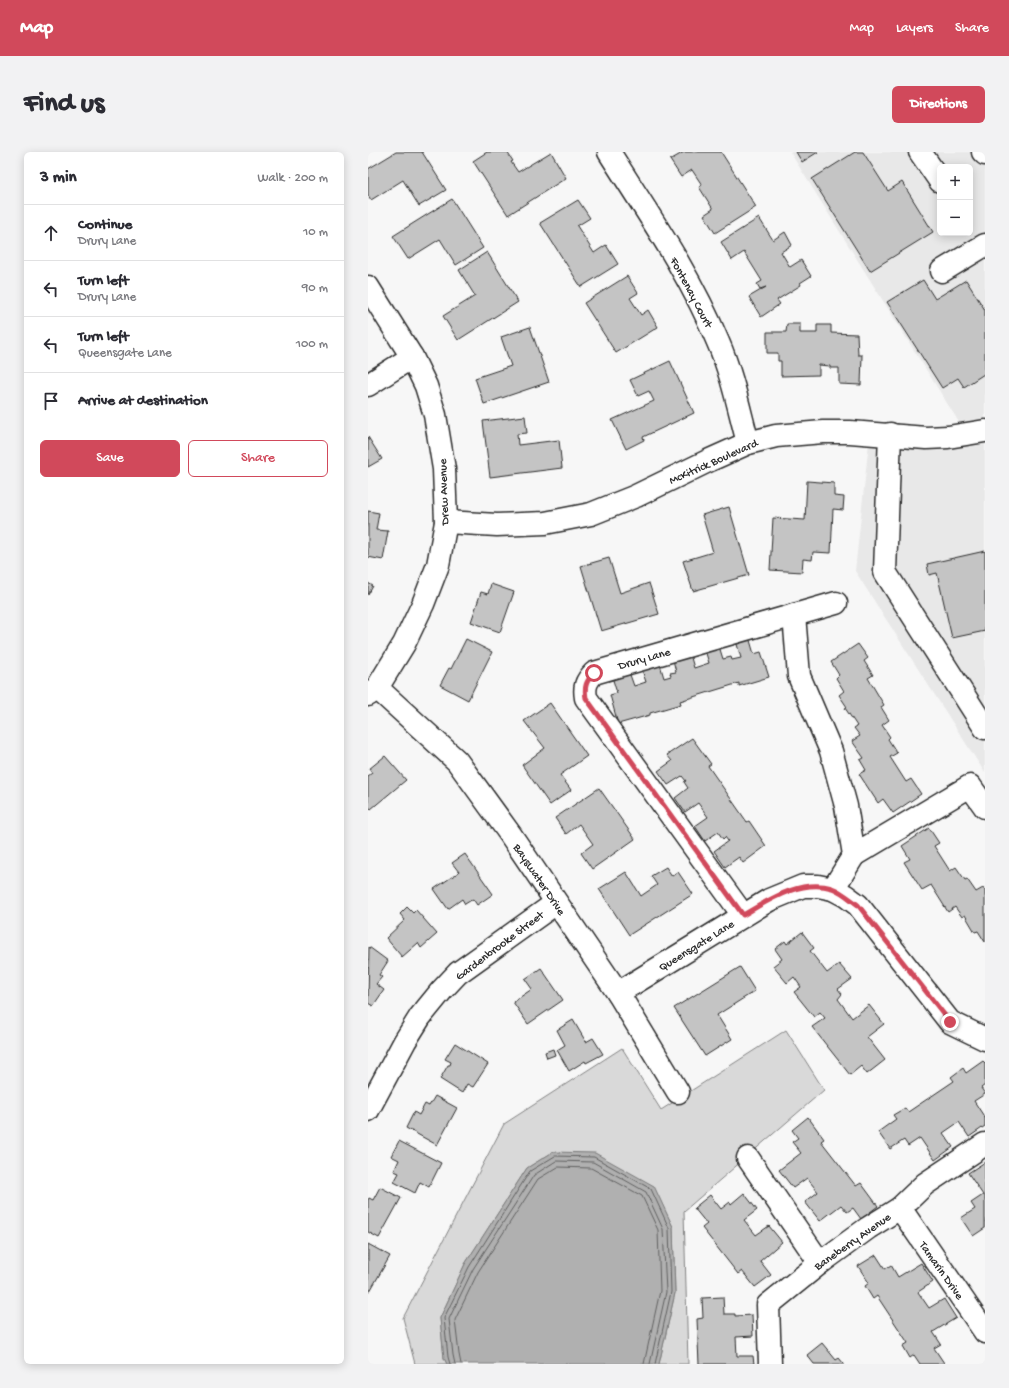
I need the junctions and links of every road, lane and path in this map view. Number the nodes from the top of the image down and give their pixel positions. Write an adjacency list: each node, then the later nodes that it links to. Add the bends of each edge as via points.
1 (609, 152): 11 (street, Fontenay Court, via 685,274 703,309 730,374)
2 (920, 152): 3 (street)
3 (937, 177)
4 (984, 249): 5 (street)
5 (942, 271)
6 (368, 288): 7 (street, Drew Avenue)
7 (412, 357): 8 (street); 12 (street, Drew Avenue, via 426,386 435,415 444,469)
8 (368, 385)
9 (985, 431): 10 (street, McKitrick Boulevard, via 926,438)
10 (890, 434): 11 (street, McKitrick Boulevard, via 823,432 776,436); 16 (street, via 885,572)
11 (748, 443): 12 (street, McKitrick Boulevard, via 636,496 591,514 545,523 497,525)
12 (446, 522): 15 (street, Drew Avenue, via 438,565 423,604 404,644)
13 (836, 603): 14 (street, Drury Lane)
14 (794, 614): 18 (street, via 799,676 831,751 846,806); 21 (street, Drury Lane, via 594,673 587,680 584,689 586,698)
15 (372, 692): 20 (street, Bayswater Drive, via 457,761)
16 (985, 728)
17 (985, 807): 18 (street, via 970,786)
18 (854, 855): 19 (street)
19 (833, 889): 21 (street, Queensgate Lane, via 803,886 769,900); 23 (street, Queensgate Lane, via 858,905 950,1022)
20 (556, 903): 22 (street, Bayswater Drive); 25 (street, Gardenbrooke Street, via 458,974 442,990 420,1017)
21 (743, 915): 22 (street, Queensgate Lane)
22 (618, 993): 24 (street, Bayswater Drive)
23 (985, 1039)
24 (678, 1092)
25 (368, 1110)
26 (985, 1144): 28 (street, Baneberry Avenue, via 926,1184)
27 (748, 1158): 29 (street)
28 (900, 1208): 29 (street, Baneberry Avenue); 30 (street, Tamarin Drive)
29 (820, 1263): 31 (street, Baneberry Avenue, via 768,1305)
30 (985, 1332)
31 (770, 1364)

